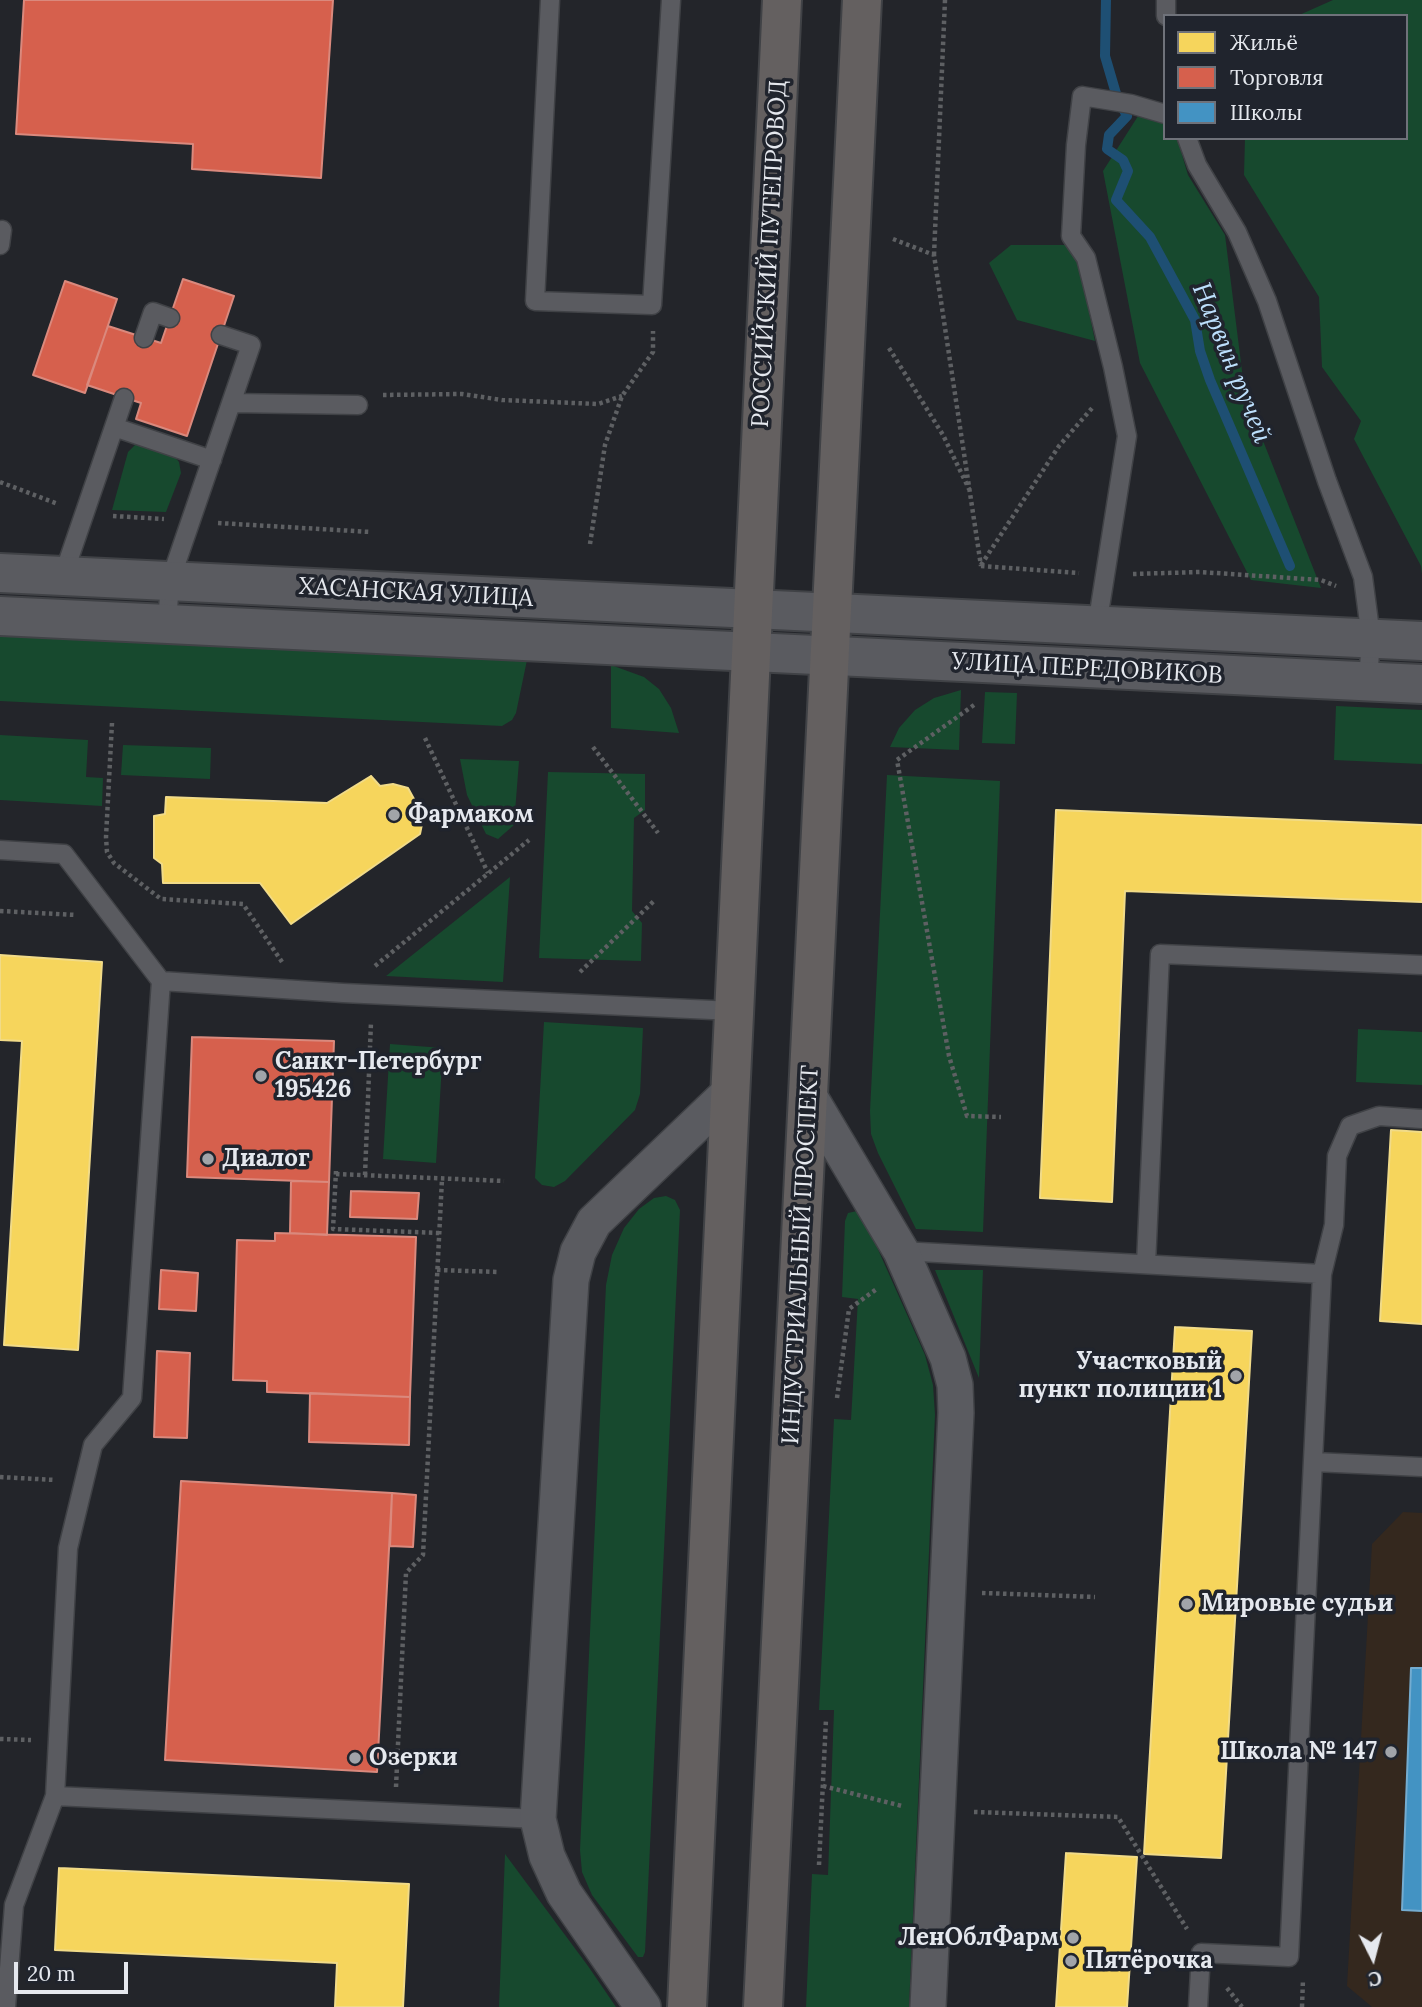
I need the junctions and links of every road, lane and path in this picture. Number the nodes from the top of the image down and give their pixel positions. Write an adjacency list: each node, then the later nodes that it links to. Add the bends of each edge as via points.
1 (550, 0): 10 (lane, via 535,301)
2 (671, 0): 10 (lane)
3 (782, 0): 30 (main road, РОССИЙСКИЙ ПУТЕПРОВОД)
4 (862, 0): 31 (main road, ИНДУСТРИАЛЬНЫЙ ПРОСПЕКТ)
5 (946, 0): 9 (path)
6 (1163, 113): 15 (lane, via 1082,96 1071,236 1086,258)
7 (1188, 140): 29 (lane, via 1197,165 1237,232 1267,301 1363,577)
8 (893, 239): 9 (path)
9 (934, 255): 22 (path)
10 (652, 305): 16 (path, via 653,352)
11 (170, 318): 13 (lane, via 153,312)
12 (221, 335): 18 (lane, via 251,345)
13 (144, 338)
14 (888, 348): 22 (path, via 943,435)
15 (1116, 380): 24 (path, via 1059,446); 26 (lane, via 1127,436)
16 (622, 396): 19 (path, via 598,404 462,394 366,394); 23 (path, via 604,445)
17 (124, 398): 20 (lane)
18 (232, 403): 19 (lane); 21 (lane)
19 (358, 405)
20 (114, 426): 21 (lane); 27 (lane)
21 (212, 460): 28 (lane)
22 (971, 493): 24 (path)
23 (590, 544)
24 (981, 566): 26 (path)
25 (0, 573): 27 (street, ХАСАНСКАЯ УЛИЦА)
26 (1105, 575): 29 (path, via 1200,572 1321,580); 34 (lane)
27 (63, 576): 28 (street, ХАСАНСКАЯ УЛИЦА)
28 (170, 581): 30 (street, ХАСАНСКАЯ УЛИЦА); 33 (lane)
29 (1366, 599): 35 (lane)
30 (754, 610): 31 (street, ХАСАНСКАЯ УЛИЦА); 37 (main road)
31 (833, 613): 34 (street, УЛИЦА ПЕРЕДОВИКОВ); 38 (main road, ИНДУСТРИАЛЬНЫЙ ПРОСПЕКТ)
32 (0, 616): 33 (street, ХАСАНСКАЯ УЛИЦА)
33 (167, 624): 37 (street, ХАСАНСКАЯ УЛИЦА)
34 (1097, 626): 35 (street, УЛИЦА ПЕРЕДОВИКОВ)
35 (1371, 638): 36 (street, УЛИЦА ПЕРЕДОВИКОВ); 39 (lane)
36 (1422, 640)
37 (751, 653): 38 (street, УЛИЦА ПЕРЕДОВИКОВ); 58 (main road)
38 (831, 657): 39 (street, УЛИЦА ПЕРЕДОВИКОВ); 60 (main road, ИНДУСТРИАЛЬНЫЙ ПРОСПЕКТ)
39 (1368, 682): 40 (street, УЛИЦА ПЕРЕДОВИКОВ)
40 (1422, 684)
41 (974, 705): 61 (path, via 897,760 949,1056 967,1116)
42 (113, 723): 53 (path, via 106,837 114,863 161,899 243,904)
43 (425, 738): 48 (path)
44 (593, 747): 45 (path)
45 (658, 833)
46 (529, 841): 48 (path)
47 (0, 850): 51 (lane, via 64,854)
48 (488, 873): 56 (path)
49 (656, 900): 54 (path)
50 (0, 911): 51 (path)
51 (113, 917): 55 (lane)
52 (1422, 965): 68 (lane, via 1160,954)
53 (287, 969)
54 (580, 972)
55 (161, 981): 56 (lane); 76 (lane, via 132,1398 93,1445)
56 (343, 993): 57 (lane)
57 (372, 994): 58 (lane); 63 (path)
58 (734, 1011): 59 (main road)
59 (731, 1091): 85 (street, via 594,1222 578,1252 571,1280); 91 (main road)
60 (809, 1096): 67 (street); 92 (main road, ИНДУСТРИАЛЬНЫЙ ПРОСПЕКТ)
61 (1001, 1117)
62 (1422, 1119): 71 (lane, via 1379,1116 1350,1126 1337,1156 1334,1225)
63 (365, 1175): 64 (path); 66 (path, via 336,1173 333,1230)
64 (442, 1179): 65 (path); 66 (path)
65 (504, 1181)
66 (439, 1233): 69 (path)
67 (901, 1251): 68 (lane); 72 (path, via 891,1279 849,1309); 93 (street, via 948,1358 956,1413)
68 (1146, 1264): 71 (lane)
69 (437, 1270): 70 (path); 83 (path, via 423,1555 406,1573)
70 (499, 1272)
71 (1322, 1274): 73 (lane)
72 (837, 1398)
73 (1314, 1462): 74 (lane); 88 (lane, via 1289,1957)
74 (1422, 1467)
75 (0, 1477): 76 (path)
76 (83, 1481): 81 (lane, via 68,1548)
77 (981, 1593): 78 (path)
78 (1094, 1597)
79 (826, 1719): 80 (path)
80 (823, 1786): 82 (path); 86 (path)
81 (55, 1796): 83 (lane); 87 (lane)
82 (913, 1808)
83 (395, 1812): 85 (lane)
84 (972, 1812): 88 (path, via 1118,1817)
85 (538, 1819): 90 (street, via 547,1856 564,1893)
86 (819, 1865)
87 (7, 1904): 89 (lane)
88 (1201, 1953): 94 (lane)
89 (6, 2007)
90 (643, 2007)
91 (687, 2007)
92 (763, 2007)
93 (928, 2007)
94 (1198, 2007)

